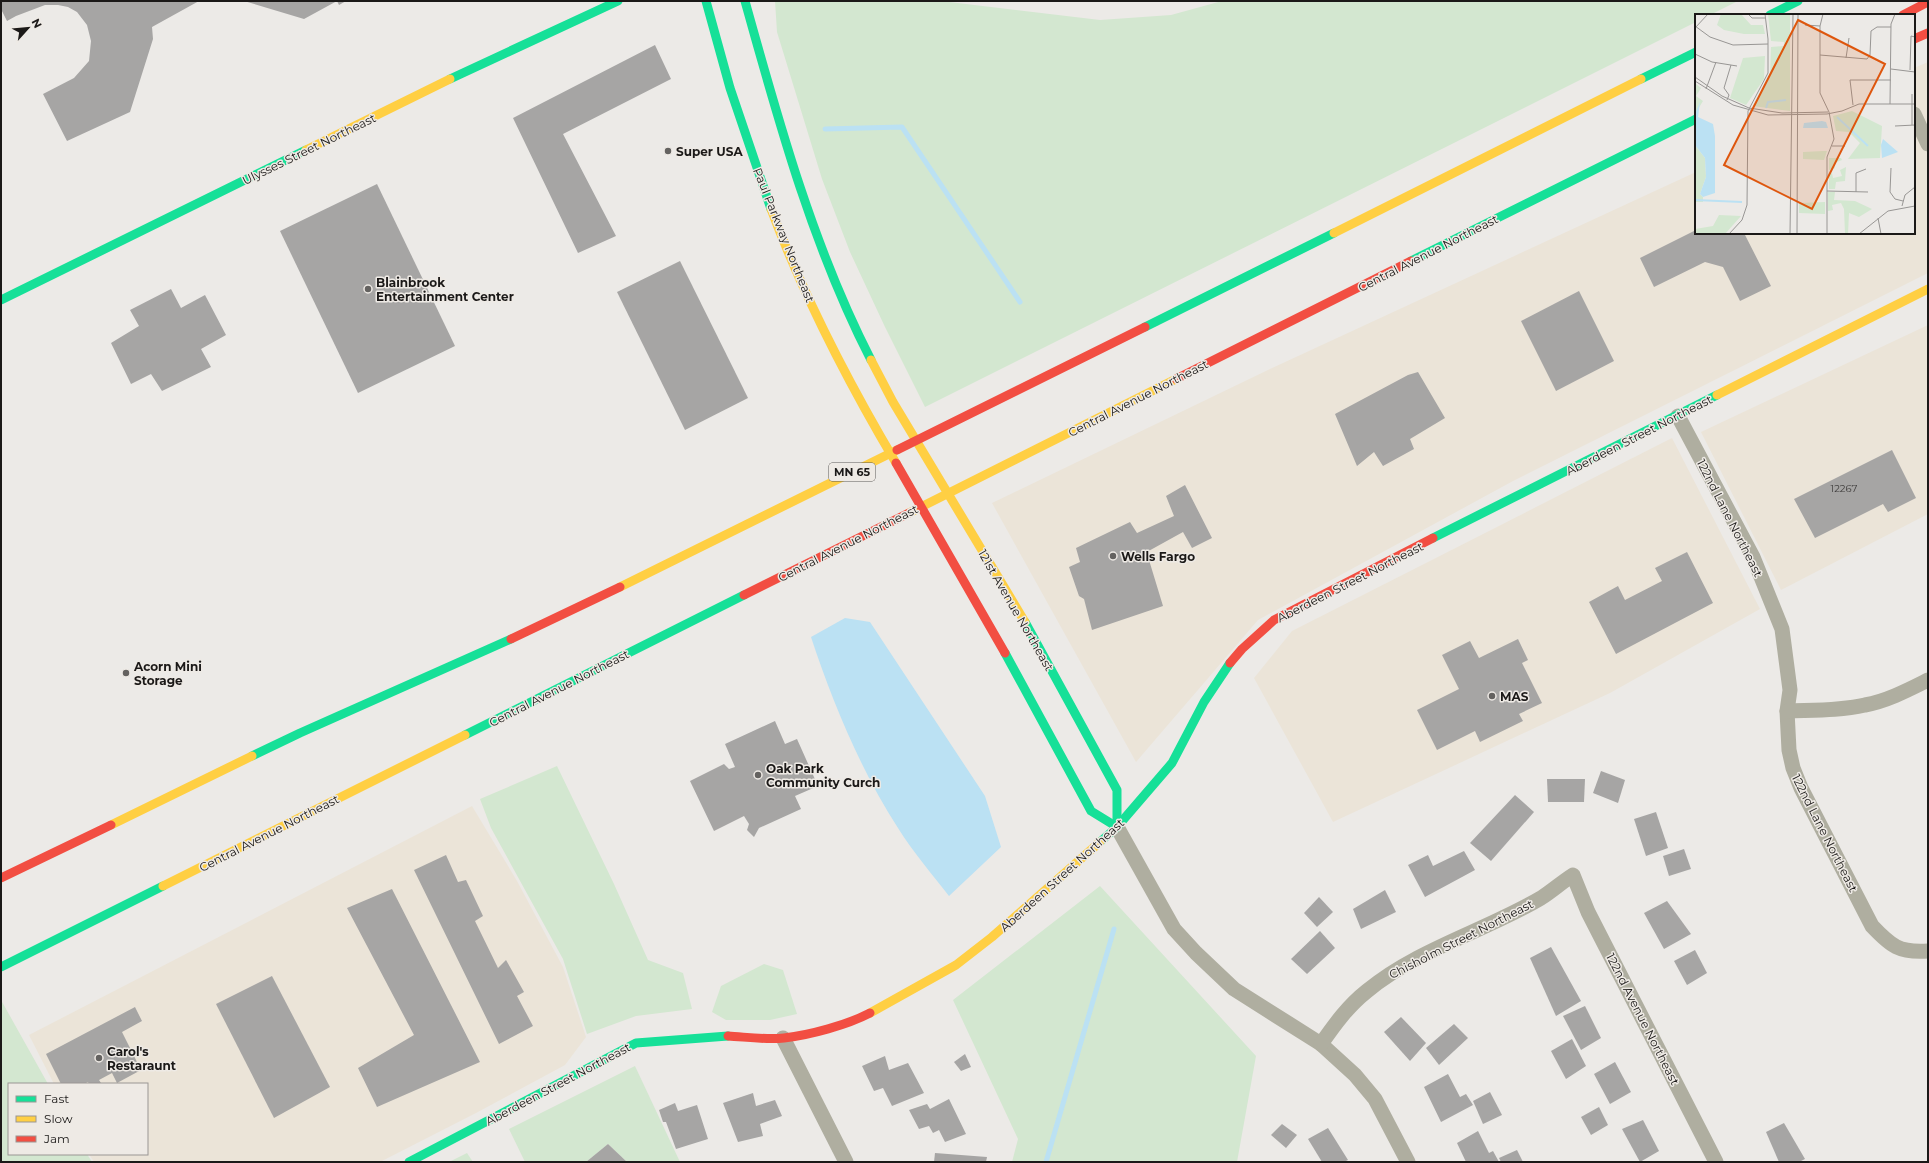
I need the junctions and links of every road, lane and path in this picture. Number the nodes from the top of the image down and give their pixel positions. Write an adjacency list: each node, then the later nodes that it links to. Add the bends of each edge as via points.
1 (618, 1): 17 (main road, Ulysses Street Northeast, via 461,74)
2 (706, 1): 18 (main road, Paul Parkway Northeast, via 739,120 766,198 829,342)
3 (745, 1): 22 (main road, 121st Avenue Northeast, via 802,193 857,332 893,402 1012,601 1117,790)
4 (1797, 2): 6 (main road)
5 (1928, 2): 7 (main road)
6 (1772, 14)
7 (1905, 14)
8 (1928, 33): 9 (main road)
9 (1915, 39)
10 (1695, 52): 24 (main road, MN 65, via 542,625 300,733)
11 (1915, 116): 15 (street)
12 (1695, 120): 14 (main road, Central Avenue Northeast)
13 (1695, 128): 14 (main road)
14 (1654, 141): 26 (main road, Central Avenue Northeast)
15 (1928, 144)
16 (1928, 289): 19 (main road, Aberdeen Street Northeast)
17 (1, 300)
18 (869, 415): 22 (main road, 121st Avenue Northeast, via 1091,811)
19 (1678, 416): 21 (street, 122nd Lane Northeast, via 1753,557 1782,629 1790,690); 22 (main road, Aberdeen Street Northeast, via 1274,620 1242,649 1222,674 1172,763)
20 (1928, 680): 21 (street, via 1866,705 1833,710)
21 (1787, 710): 25 (street, 122nd Lane Northeast, via 1789,750 1793,768 1872,926 1898,949)
22 (1117, 827): 27 (main road, Aberdeen Street Northeast, via 992,937 956,965 862,1017 812,1033); 28 (street, 121st Avenue Northeast, via 1174,930 1234,989)
23 (1573, 875): 28 (street, Chisholm Street Northeast, via 1541,898 1388,976 1344,1013); 32 (street, 122nd Avenue Northeast, via 1588,912)
24 (1, 878)
25 (1928, 951)
26 (1, 967)
27 (783, 1038): 29 (main road, Aberdeen Street Northeast, via 721,1036 636,1043); 30 (street)
28 (1321, 1044): 31 (street, 121st Avenue Northeast, via 1355,1075 1375,1099)
29 (409, 1162)
30 (846, 1162)
31 (1408, 1162)
32 (1716, 1162)

